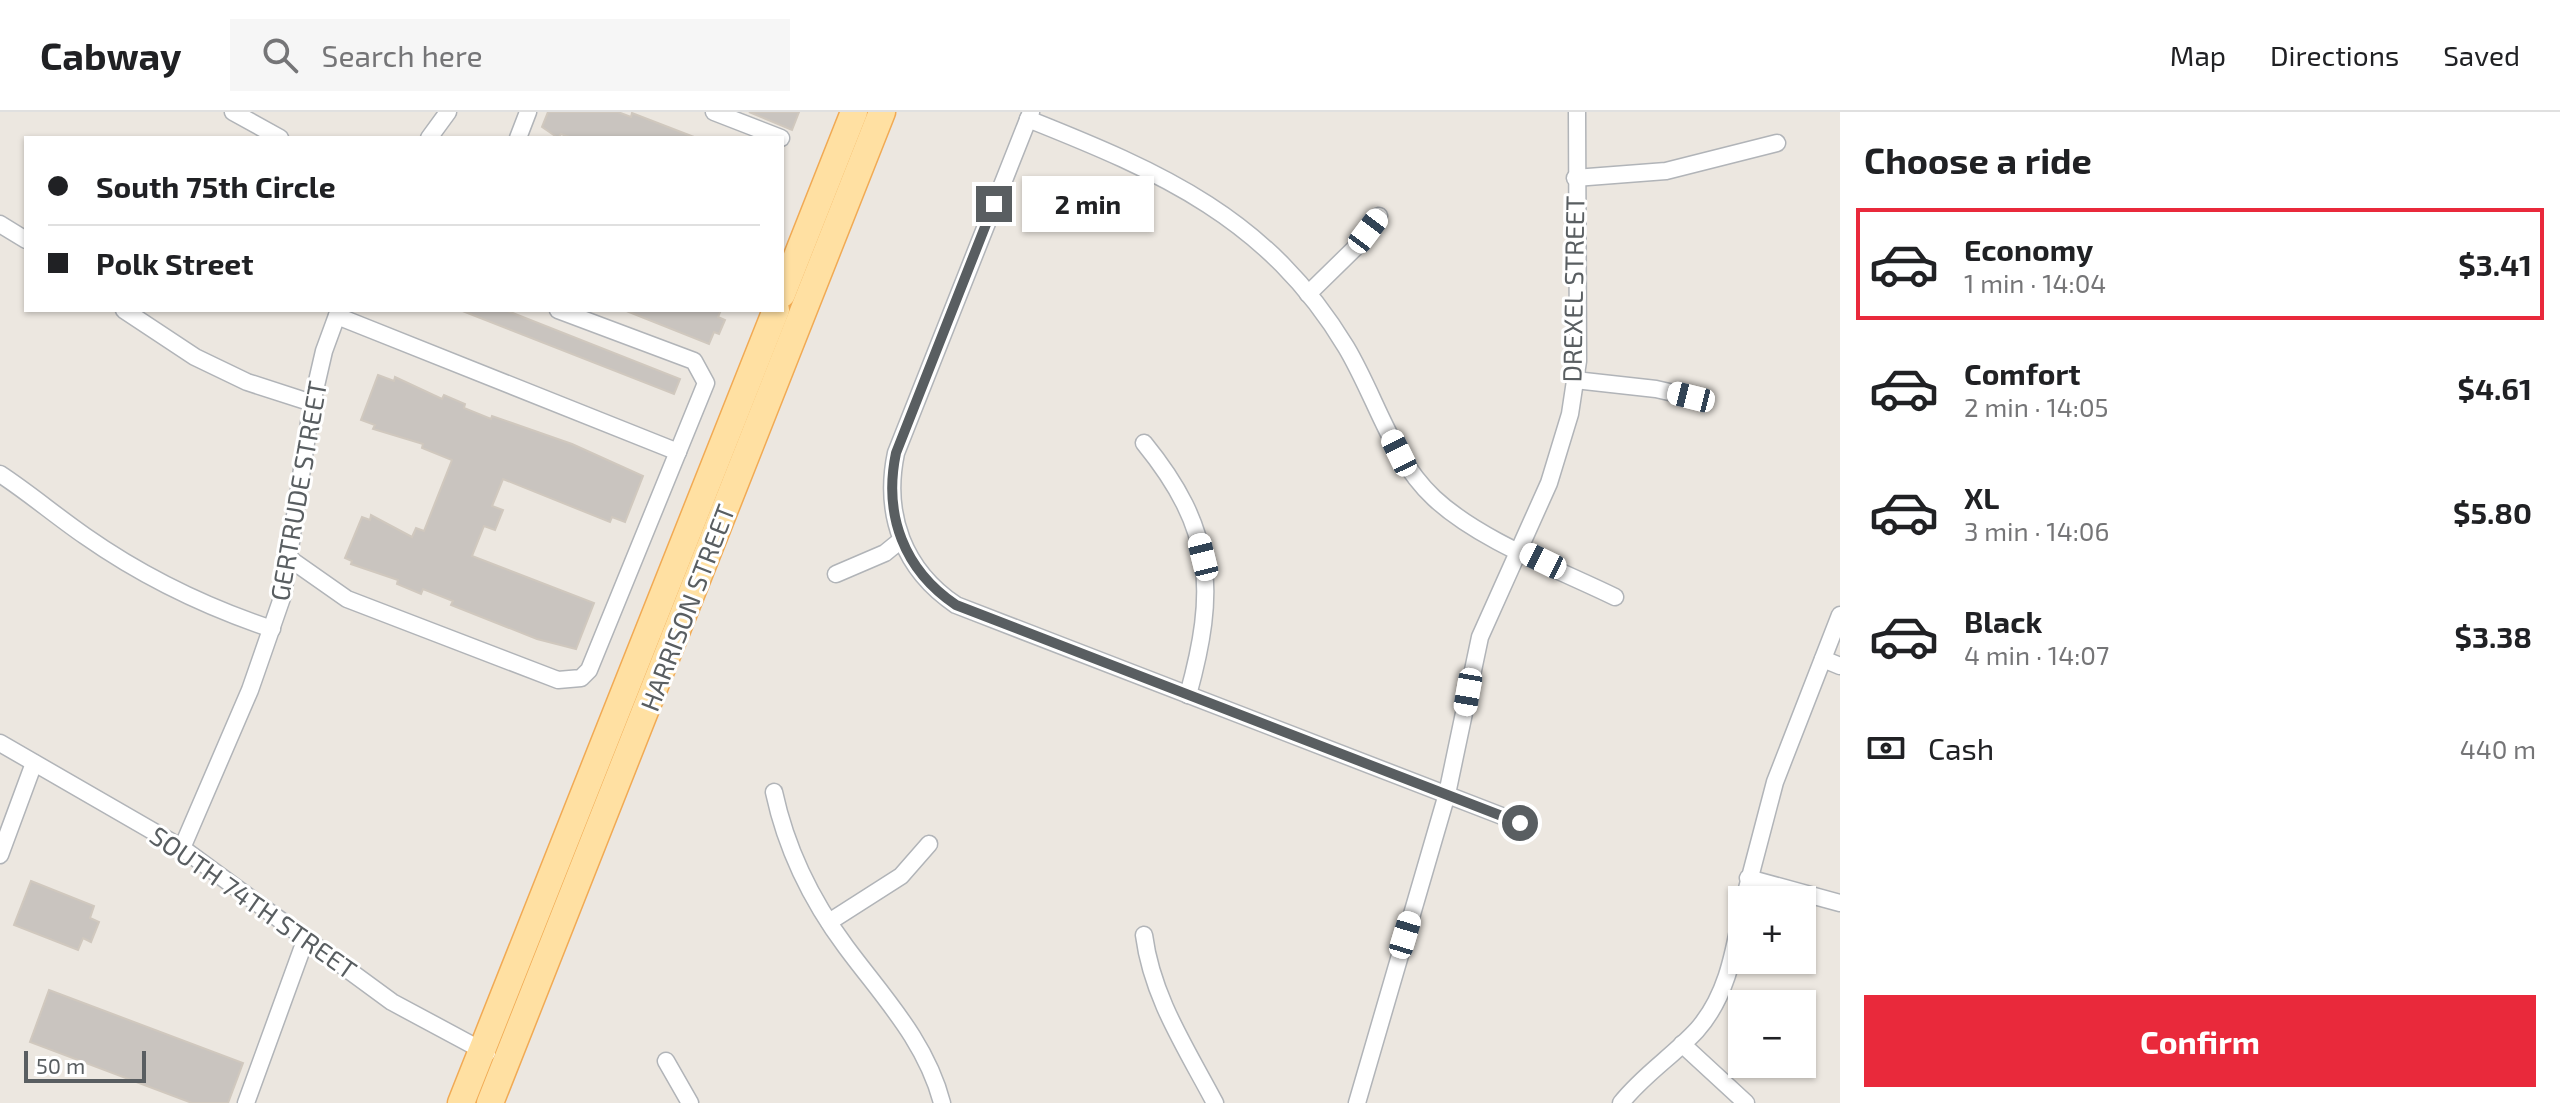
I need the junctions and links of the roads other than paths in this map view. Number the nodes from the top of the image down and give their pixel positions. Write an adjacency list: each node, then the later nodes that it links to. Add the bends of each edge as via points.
1 (233, 112): 9 (street)
2 (448, 112): 10 (street)
3 (528, 112): 11 (street)
4 (714, 112): 12 (street)
5 (854, 112): 18 (main road)
6 (882, 112): 58 (main road, HARRISON STREET)
7 (1577, 112): 14 (street, DREXEL STREET)
8 (1029, 115): 19 (street, via 1193,193 1252,237); 30 (street, via 896,453 891,495)
9 (276, 136)
10 (430, 136)
11 (519, 136)
12 (776, 136)
13 (1777, 143): 14 (street, via 1666,171)
14 (1575, 178): 24 (street, DREXEL STREET)
15 (1379, 216): 19 (street)
16 (0, 224): 17 (street)
17 (24, 239)
18 (784, 289)
19 (1308, 294): 31 (street, via 1347,350 1419,482 1454,514)
20 (127, 312): 26 (street, via 195,357 247,382)
21 (563, 312): 28 (street, via 694,361 700,368 706,383)
22 (775, 312): 56 (main road, HARRISON STREET)
23 (338, 313): 26 (street, GERTRUDE STREET); 28 (street)
24 (1575, 380): 25 (street); 31 (street, DREXEL STREET, via 1559,457)
25 (1691, 397)
26 (312, 403): 32 (street, GERTRUDE STREET)
27 (1144, 443): 39 (street, via 1183,497 1203,557 1206,623)
28 (678, 452): 32 (street, via 589,670 581,678 558,680 347,599)
29 (0, 474): 36 (street, via 86,537 162,583 220,612)
30 (901, 540): 33 (street, via 885,553); 39 (street, via 922,578 956,605)
31 (1519, 550): 34 (street); 43 (street, DREXEL STREET, via 1480,637)
32 (290, 559): 36 (street, GERTRUDE STREET)
33 (836, 574)
34 (1615, 597)
35 (1840, 615): 37 (street)
36 (272, 629): 46 (street, GERTRUDE STREET)
37 (1823, 659): 38 (street); 48 (street, via 1775,782)
38 (1840, 666)
39 (1188, 695): 43 (street)
40 (0, 743): 41 (street, SOUTH 74TH STREET)
41 (34, 763): 46 (street, SOUTH 74TH STREET); 47 (street)
42 (774, 792): 51 (street, via 781,827)
43 (1447, 794): 44 (street); 65 (street, DREXEL STREET)
44 (1520, 823)
45 (929, 844): 51 (street, via 901,876)
46 (182, 848): 53 (street, SOUTH 74TH STREET)
47 (0, 855)
48 (1748, 878): 49 (street); 50 (street)
49 (1747, 886)
50 (1840, 903)
51 (829, 922): 63 (street, via 912,1035)
52 (1144, 935): 64 (street, via 1157,993)
53 (306, 938): 56 (street, SOUTH 74TH STREET, via 392,1002); 59 (street)
54 (1728, 970): 55 (street, via 1724,987 1698,1029)
55 (1682, 1044): 66 (street); 67 (street)
56 (482, 1050): 58 (street, SOUTH 74TH STREET); 60 (main road, HARRISON STREET)
57 (666, 1061): 62 (street)
58 (506, 1063): 61 (main road, HARRISON STREET)
59 (246, 1103)
60 (461, 1103)
61 (490, 1103)
62 (690, 1103)
63 (942, 1103)
64 (1215, 1103)
65 (1357, 1103)
66 (1621, 1103)
67 (1746, 1103)

